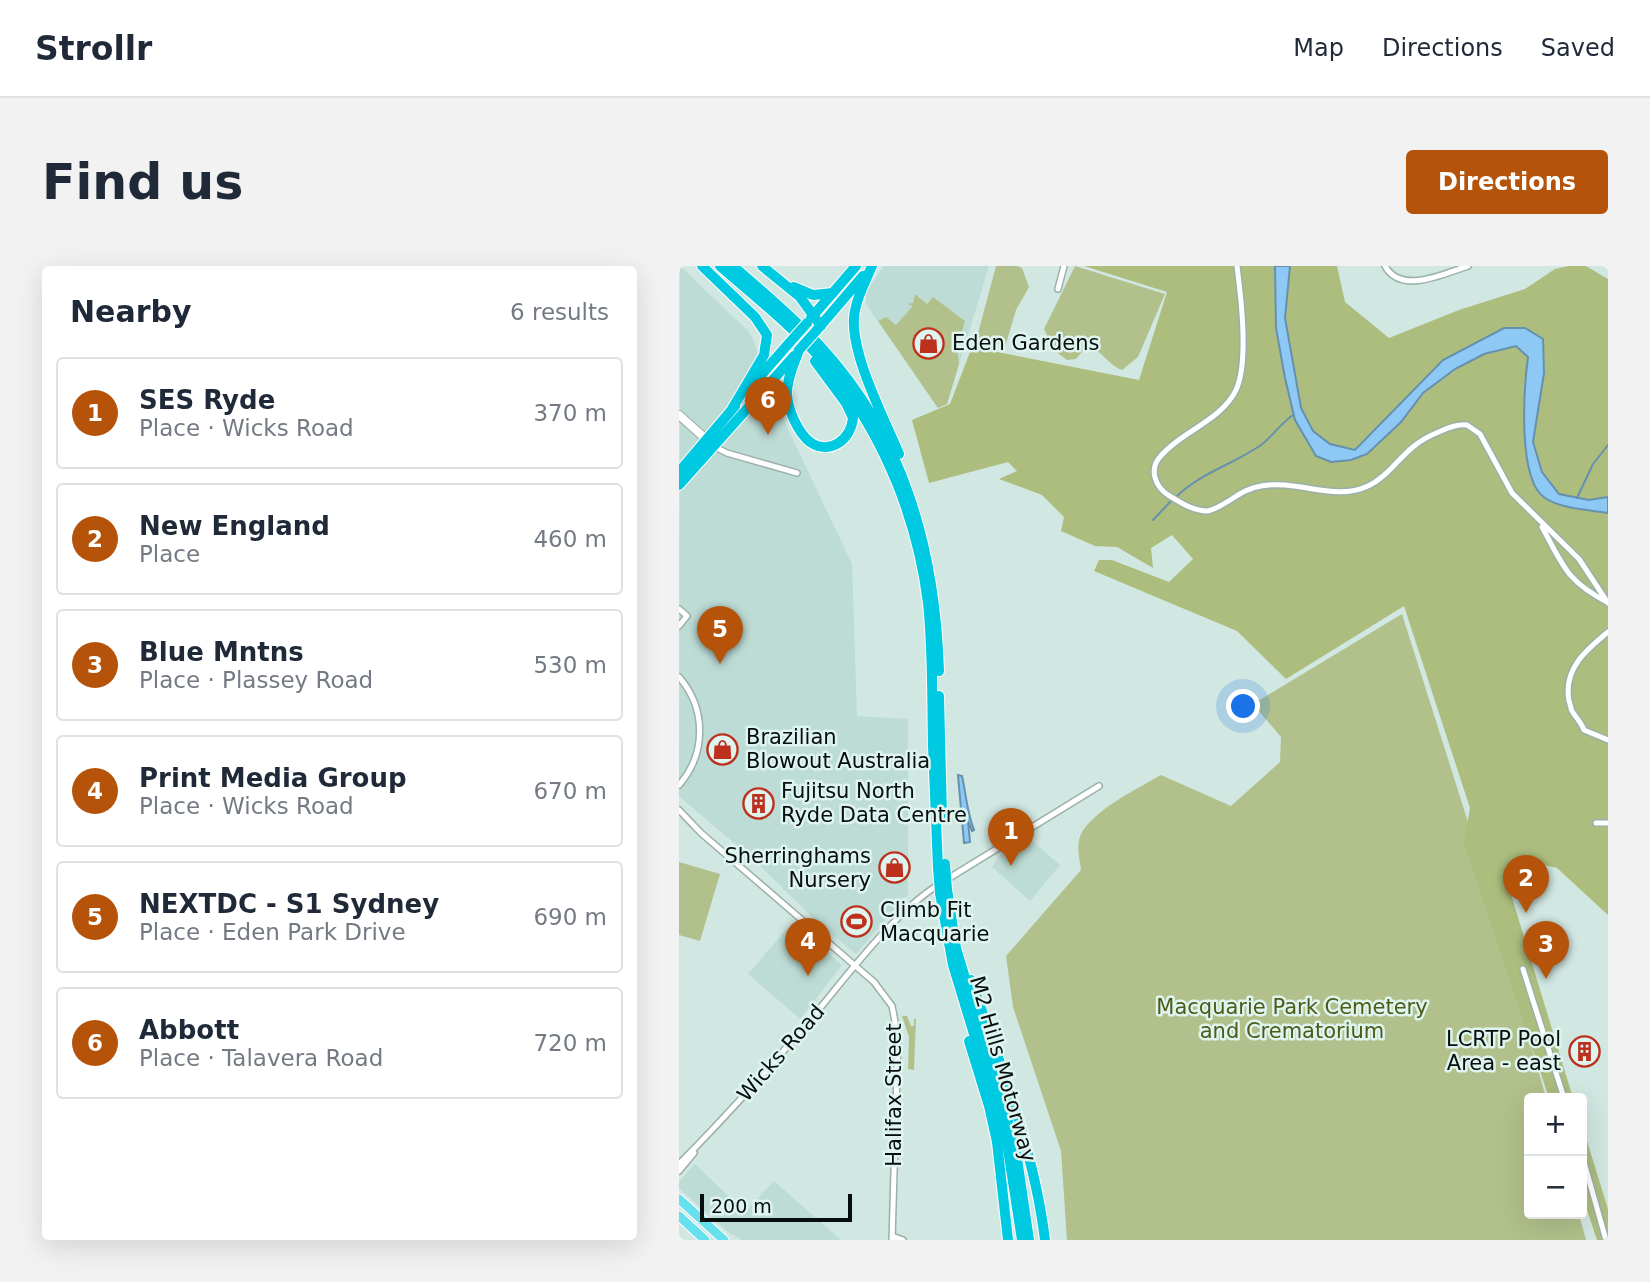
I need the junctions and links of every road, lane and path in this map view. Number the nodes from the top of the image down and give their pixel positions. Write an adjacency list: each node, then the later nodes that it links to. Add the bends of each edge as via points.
1 (702, 266): 18 (highway, via 759,321 767,335 764,355)
2 (720, 266): 16 (highway, M2 Hills Motorway)
3 (733, 266): 24 (highway, M2 Hills Motorway, via 796,322 839,369 890,448)
4 (762, 266): 11 (highway)
5 (856, 266): 13 (highway)
6 (872, 266): 15 (highway); 24 (highway, via 854,315 856,346 917,497)
7 (1064, 266): 12 (street)
8 (1237, 266): 25 (street, via 1242,342 1237,386 1228,402 1158,459 1154,476 1162,491 1192,508 1208,511 1262,485 1343,492 1363,488 1381,478 1421,440 1463,424 1481,434 1510,490)
9 (1385, 266): 10 (street, via 1394,279 1408,282)
10 (1468, 266)
11 (781, 280): 13 (highway, via 810,295); 14 (highway, via 800,297)
12 (1058, 289)
13 (833, 293): 14 (highway)
14 (810, 319): 15 (highway); 16 (highway, bridge)
15 (818, 328): 17 (highway, bridge)
16 (793, 338): 17 (highway, via 851,412 852,427 836,445 810,442 790,407 788,381); 18 (highway); 37 (highway, M2 Hills Motorway, via 836,377 871,429 913,531 930,626)
17 (799, 350): 20 (highway)
18 (732, 409): 20 (highway)
19 (679, 415): 20 (main road)
20 (711, 443): 21 (highway); 22 (street, via 727,453); 23 (highway)
21 (679, 472)
22 (797, 473)
23 (679, 485)
24 (916, 511): 37 (highway, M2 Hills Motorway, via 936,618)
25 (1538, 521): 26 (street, via 1579,559); 26 (street, via 1567,574)
26 (1608, 603)
27 (679, 609): 28 (street, via 687,616)
28 (679, 626)
29 (1608, 632): 31 (street, via 1584,652 1572,670 1568,692 1571,711 1584,730)
30 (679, 677): 32 (street, via 696,703 700,727 696,757)
31 (1608, 740)
32 (679, 785)
33 (1099, 786): 41 (street, Wicks Road, via 929,891)
34 (679, 810): 41 (street, Halifax Street)
35 (1596, 823): 36 (street)
36 (1608, 823)
37 (941, 866): 38 (highway, M2 Hills Motorway, bridge)
38 (943, 891): 39 (highway, M2 Hills Motorway); 40 (highway, M2 Hills Motorway)
39 (956, 948): 56 (highway, M2 Hills Motorway, via 1009,1121); 57 (highway, via 1027,1146)
40 (953, 965): 54 (highway, via 957,996 997,1142); 55 (highway, M2 Hills Motorway, via 1007,1143)
41 (855, 966): 44 (street, Wicks Road); 50 (street, Halifax Street, via 881,989 897,1026)
42 (1523, 969): 43 (street)
43 (1562, 1093)
44 (698, 1147): 46 (street, Wicks Road); 47 (street, Wicks Road)
45 (1582, 1156): 58 (street)
46 (679, 1164)
47 (679, 1171)
48 (679, 1199): 52 (main road)
49 (679, 1218): 51 (main road)
50 (892, 1238): 53 (street)
51 (705, 1240)
52 (724, 1240)
53 (903, 1240)
54 (1008, 1240)
55 (1022, 1240)
56 (1029, 1240)
57 (1045, 1240)
58 (1606, 1240)

